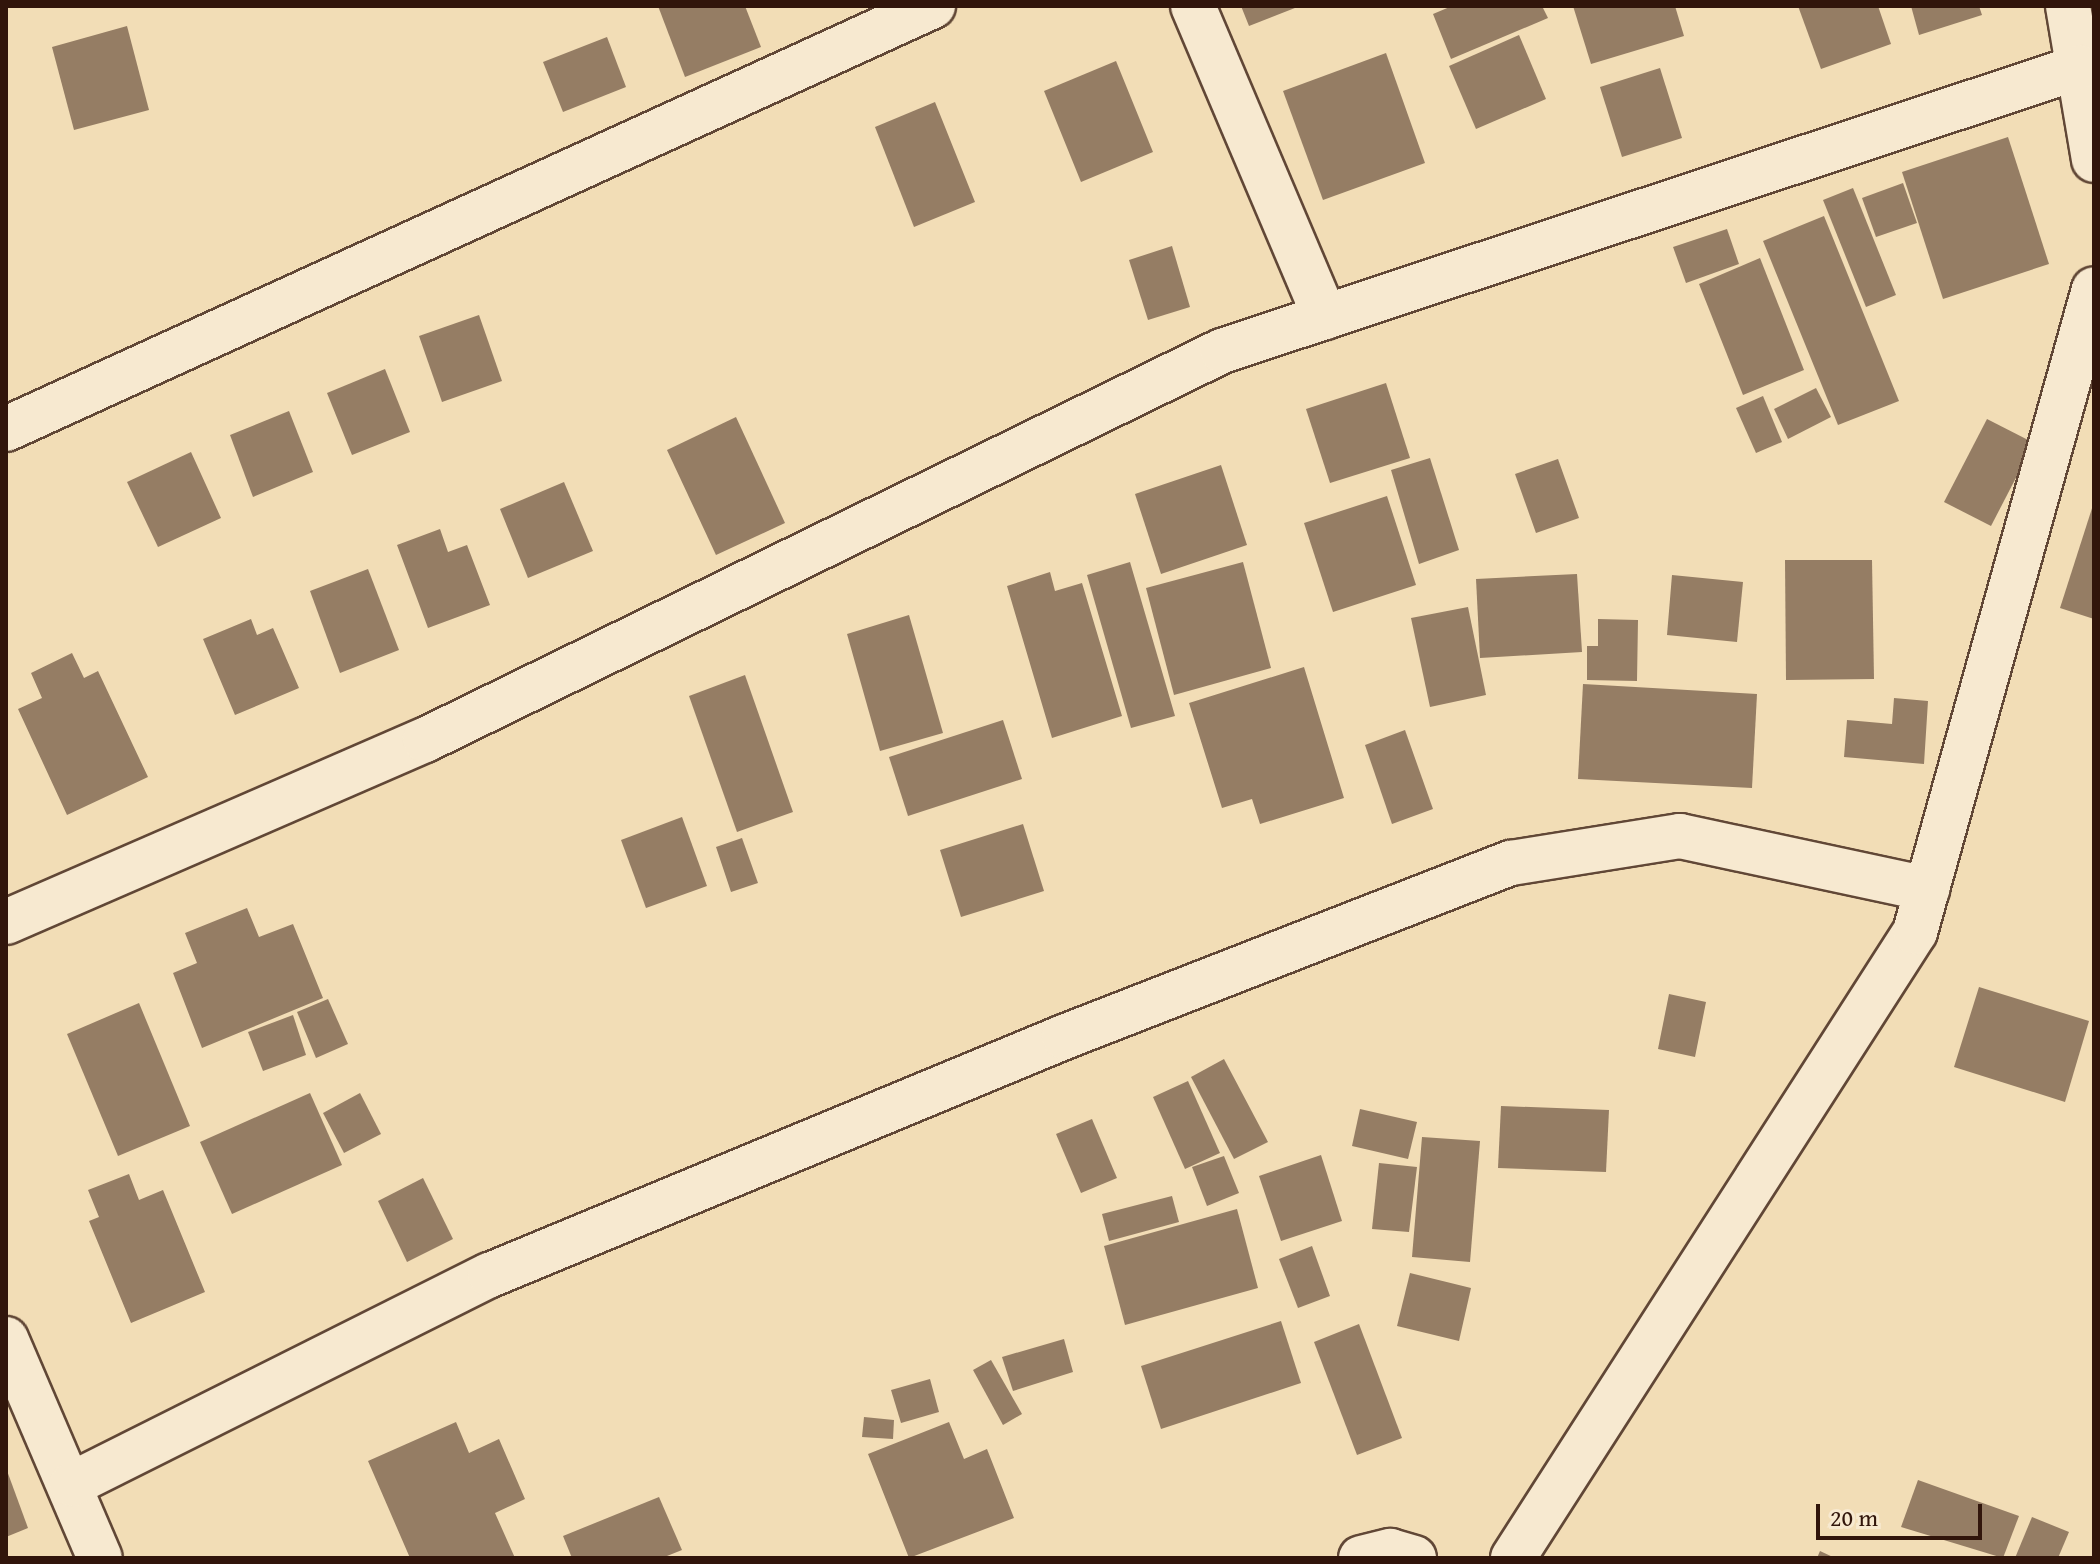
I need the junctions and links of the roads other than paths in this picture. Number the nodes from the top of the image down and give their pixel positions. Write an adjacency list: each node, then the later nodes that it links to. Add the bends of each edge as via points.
1 (933, 6): 8 (street)
2 (1193, 6): 7 (street)
3 (2068, 6): 4 (street)
4 (2079, 67): 5 (street); 7 (street)
5 (2094, 160)
6 (2094, 289): 9 (street)
7 (1325, 317): 10 (street, via 1222,351 425,740)
8 (6, 429)
9 (1927, 889): 12 (street, via 1680,836 1511,863 1064,1037 490,1275); 16 (street, via 1915,932)
10 (6, 922)
11 (6, 1339): 12 (street)
12 (72, 1484): 13 (street)
13 (100, 1558)
14 (1361, 1558): 15 (street, via 1390,1551)
15 (1414, 1558)
16 (1513, 1558)

